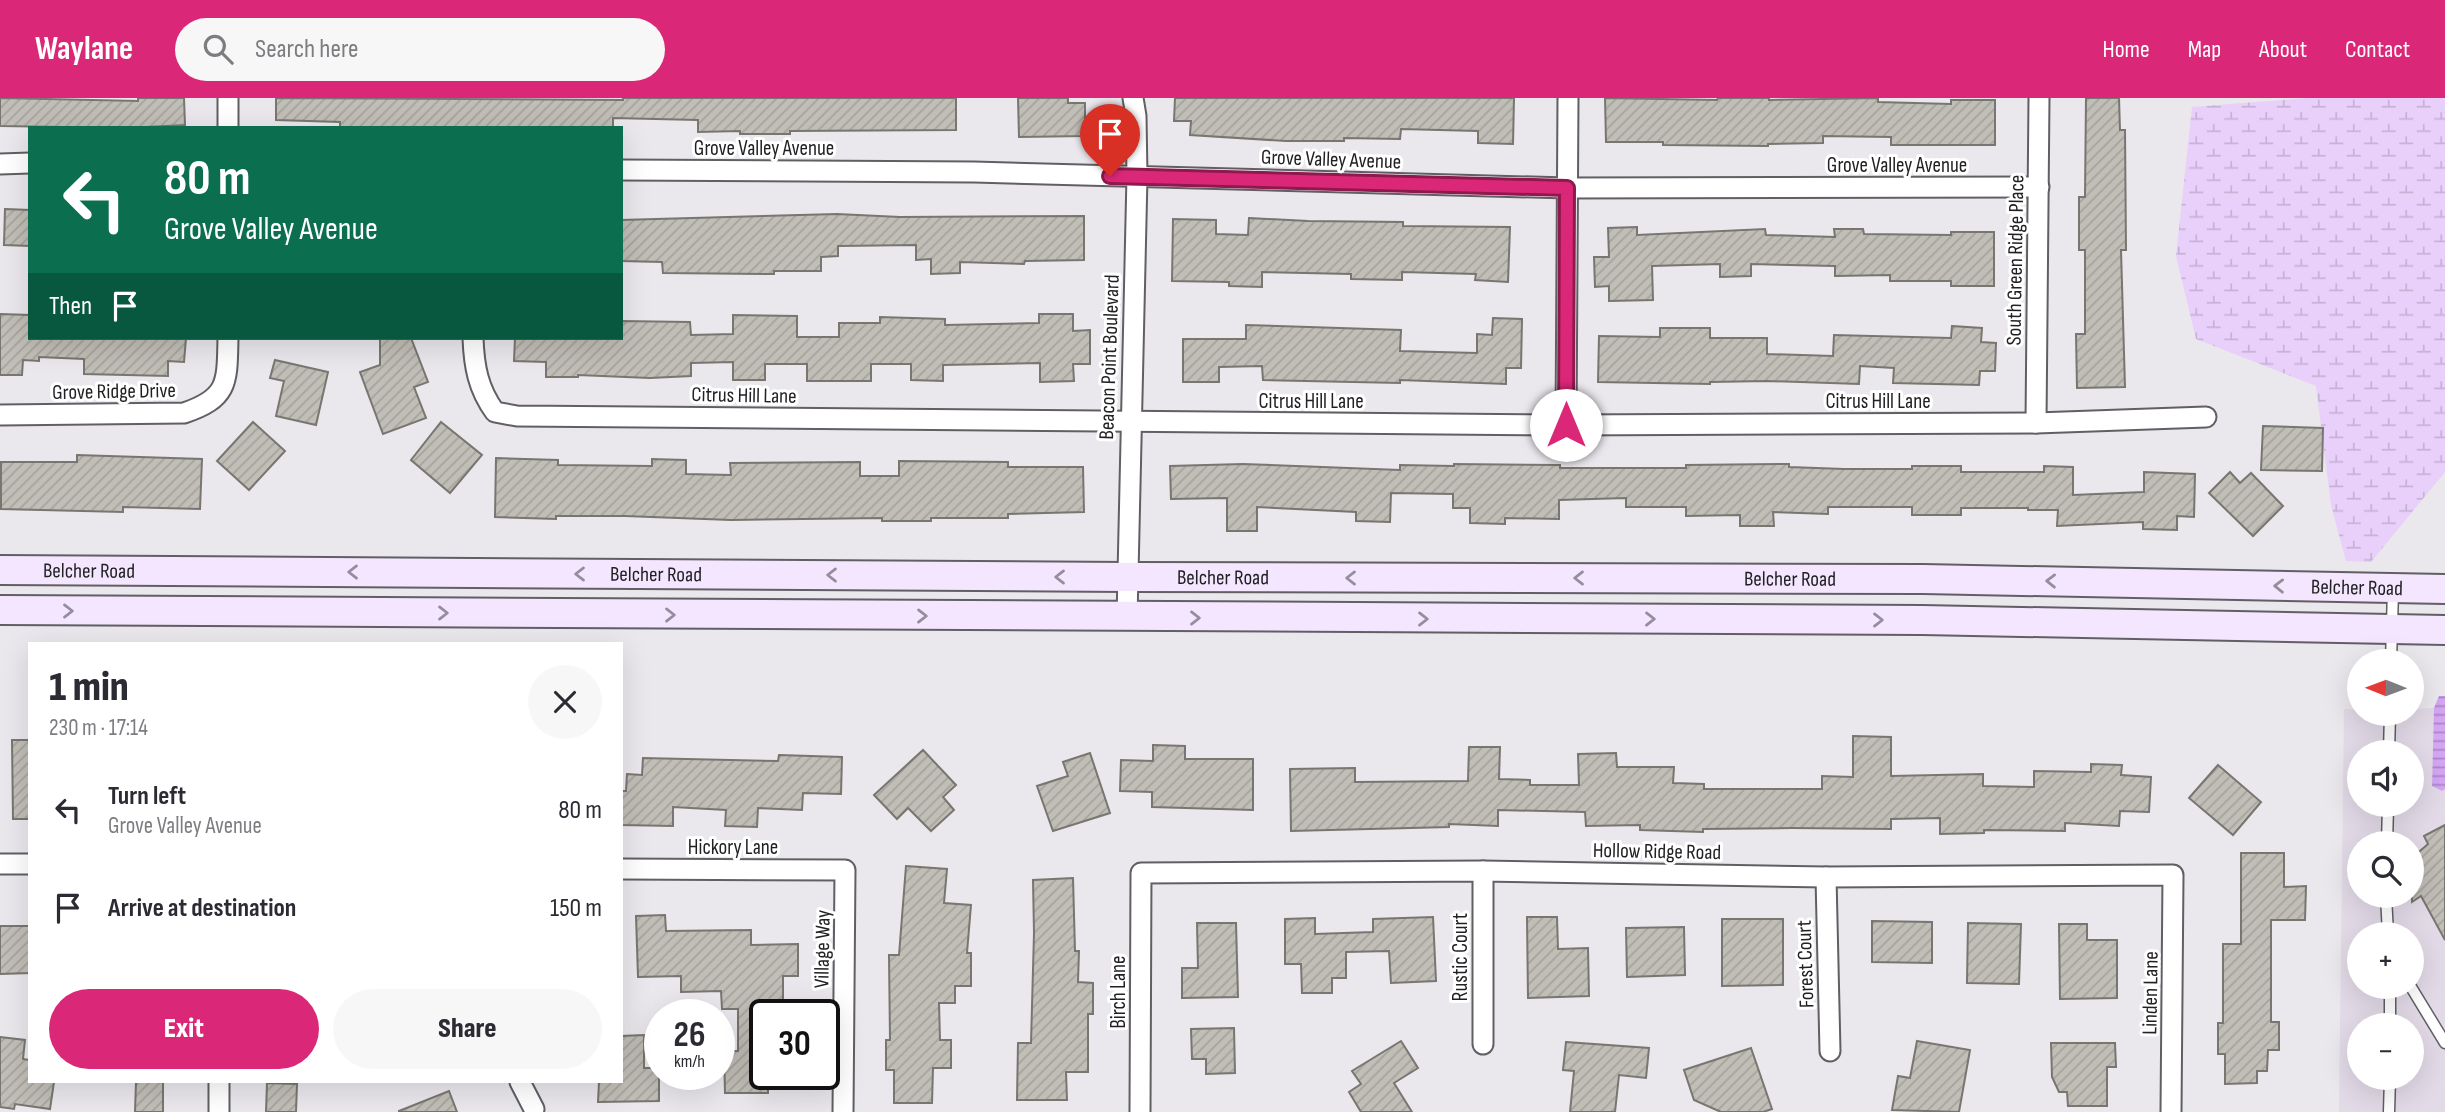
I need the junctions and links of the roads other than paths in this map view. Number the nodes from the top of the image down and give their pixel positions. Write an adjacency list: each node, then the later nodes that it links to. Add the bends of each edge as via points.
1 (228, 98): 5 (street)
2 (1133, 98): 9 (street, Beacon Point Boulevard)
3 (1568, 98): 11 (street)
4 (2039, 98): 10 (street, South Green Ridge Place)
5 (228, 126)
6 (28, 163): 7 (street)
7 (0, 164)
8 (623, 170): 9 (street, Grove Valley Avenue)
9 (1137, 176): 11 (street, Grove Valley Avenue); 16 (street, Beacon Point Boulevard)
10 (2039, 187): 11 (street, Grove Valley Avenue); 17 (street, South Green Ridge Place)
11 (1567, 188): 18 (street)
12 (228, 340): 14 (street, Grove Ridge Drive, via 222,391 205,406 184,413)
13 (473, 340): 16 (street, Citrus Hill Lane, via 482,395 495,412 517,416)
14 (0, 415)
15 (2206, 418): 17 (street, Citrus Hill Lane)
16 (1130, 422): 18 (street, Citrus Hill Lane); 20 (street, Beacon Point Boulevard)
17 (2036, 423): 18 (street, Citrus Hill Lane)
18 (1566, 425)
19 (0, 570): 20 (main road, Belcher Road, one-way to 19)
20 (1128, 577): 21 (main road, Belcher Road, one-way to 20, via 1923,579); 24 (street, Beacon Point Boulevard)
21 (2393, 588): 22 (main road, Belcher Road); 25 (lane)
22 (2445, 589)
23 (0, 610): 24 (main road, Belcher Road, one-way to 24)
24 (1127, 618): 25 (main road, Belcher Road, one-way to 25, via 1922,620)
25 (2391, 628): 26 (main road, Belcher Road); 27 (lane)
26 (2445, 630)
27 (2391, 649)
28 (0, 864): 29 (street)
29 (28, 864)
30 (623, 869): 31 (street, Hickory Lane)
31 (845, 870): 45 (street, Village Way)
32 (1483, 871): 33 (street, Hollow Ridge Road); 35 (street, Hollow Ridge Road); 38 (street, Rustic Court)
33 (1141, 873): 46 (street, Birch Lane)
34 (2174, 875): 35 (street, Hollow Ridge Road); 47 (street, Linden Lane)
35 (1826, 877): 39 (street, Forest Court)
36 (2418, 999): 37 (lane)
37 (2445, 1043)
38 (1483, 1044)
39 (1830, 1051)
40 (219, 1083): 44 (street)
41 (521, 1083): 43 (street)
42 (2389, 1090): 48 (lane)
43 (534, 1109)
44 (219, 1112)
45 (843, 1112)
46 (1140, 1112)
47 (2171, 1112)
48 (2389, 1112)

